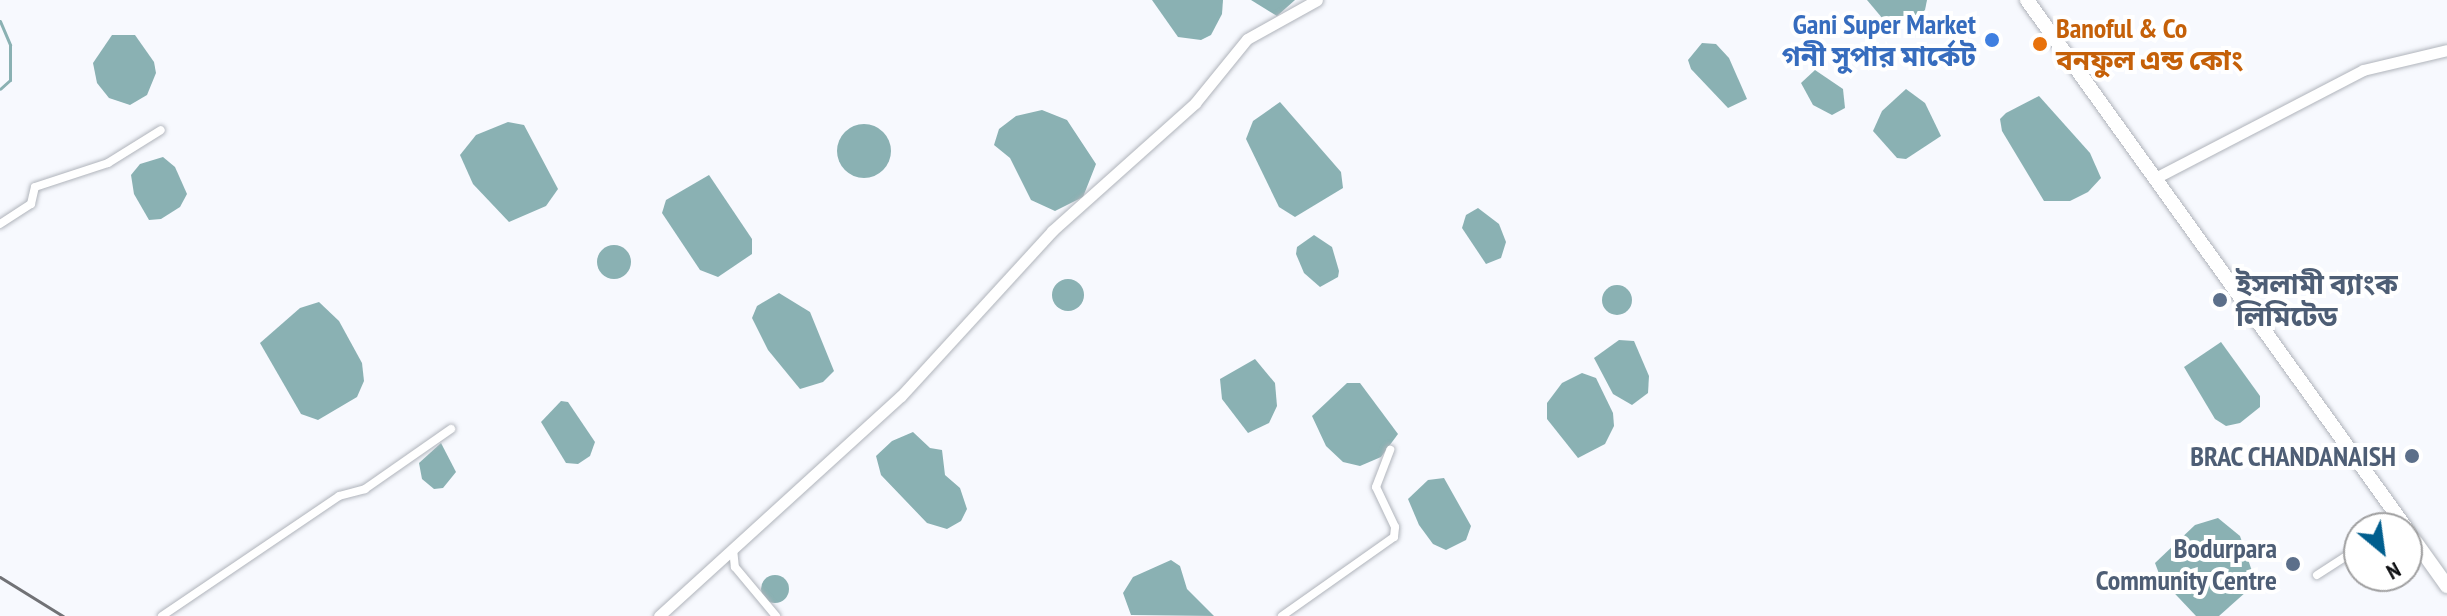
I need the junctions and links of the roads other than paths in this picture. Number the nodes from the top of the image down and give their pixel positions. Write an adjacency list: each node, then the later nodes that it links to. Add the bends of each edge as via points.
1 (1317, 0): 10 (street, via 1247,39 1195,103 1052,231 901,396)
2 (2027, 0): 5 (highway)
3 (2447, 50): 5 (street, via 2363,70)
4 (161, 130): 6 (street, via 108,163 35,187 31,204)
5 (2157, 177): 9 (highway)
6 (0, 224)
7 (451, 429): 15 (street, via 365,489 339,496)
8 (1390, 450): 18 (street, via 1376,487 1395,527 1394,537)
9 (2390, 512)
10 (733, 549): 16 (street); 17 (street, via 735,567)
11 (2423, 555): 14 (highway)
12 (2343, 558): 13 (street)
13 (2317, 575)
14 (2447, 586)
15 (162, 616)
16 (659, 616)
17 (776, 616)
18 (1282, 616)

